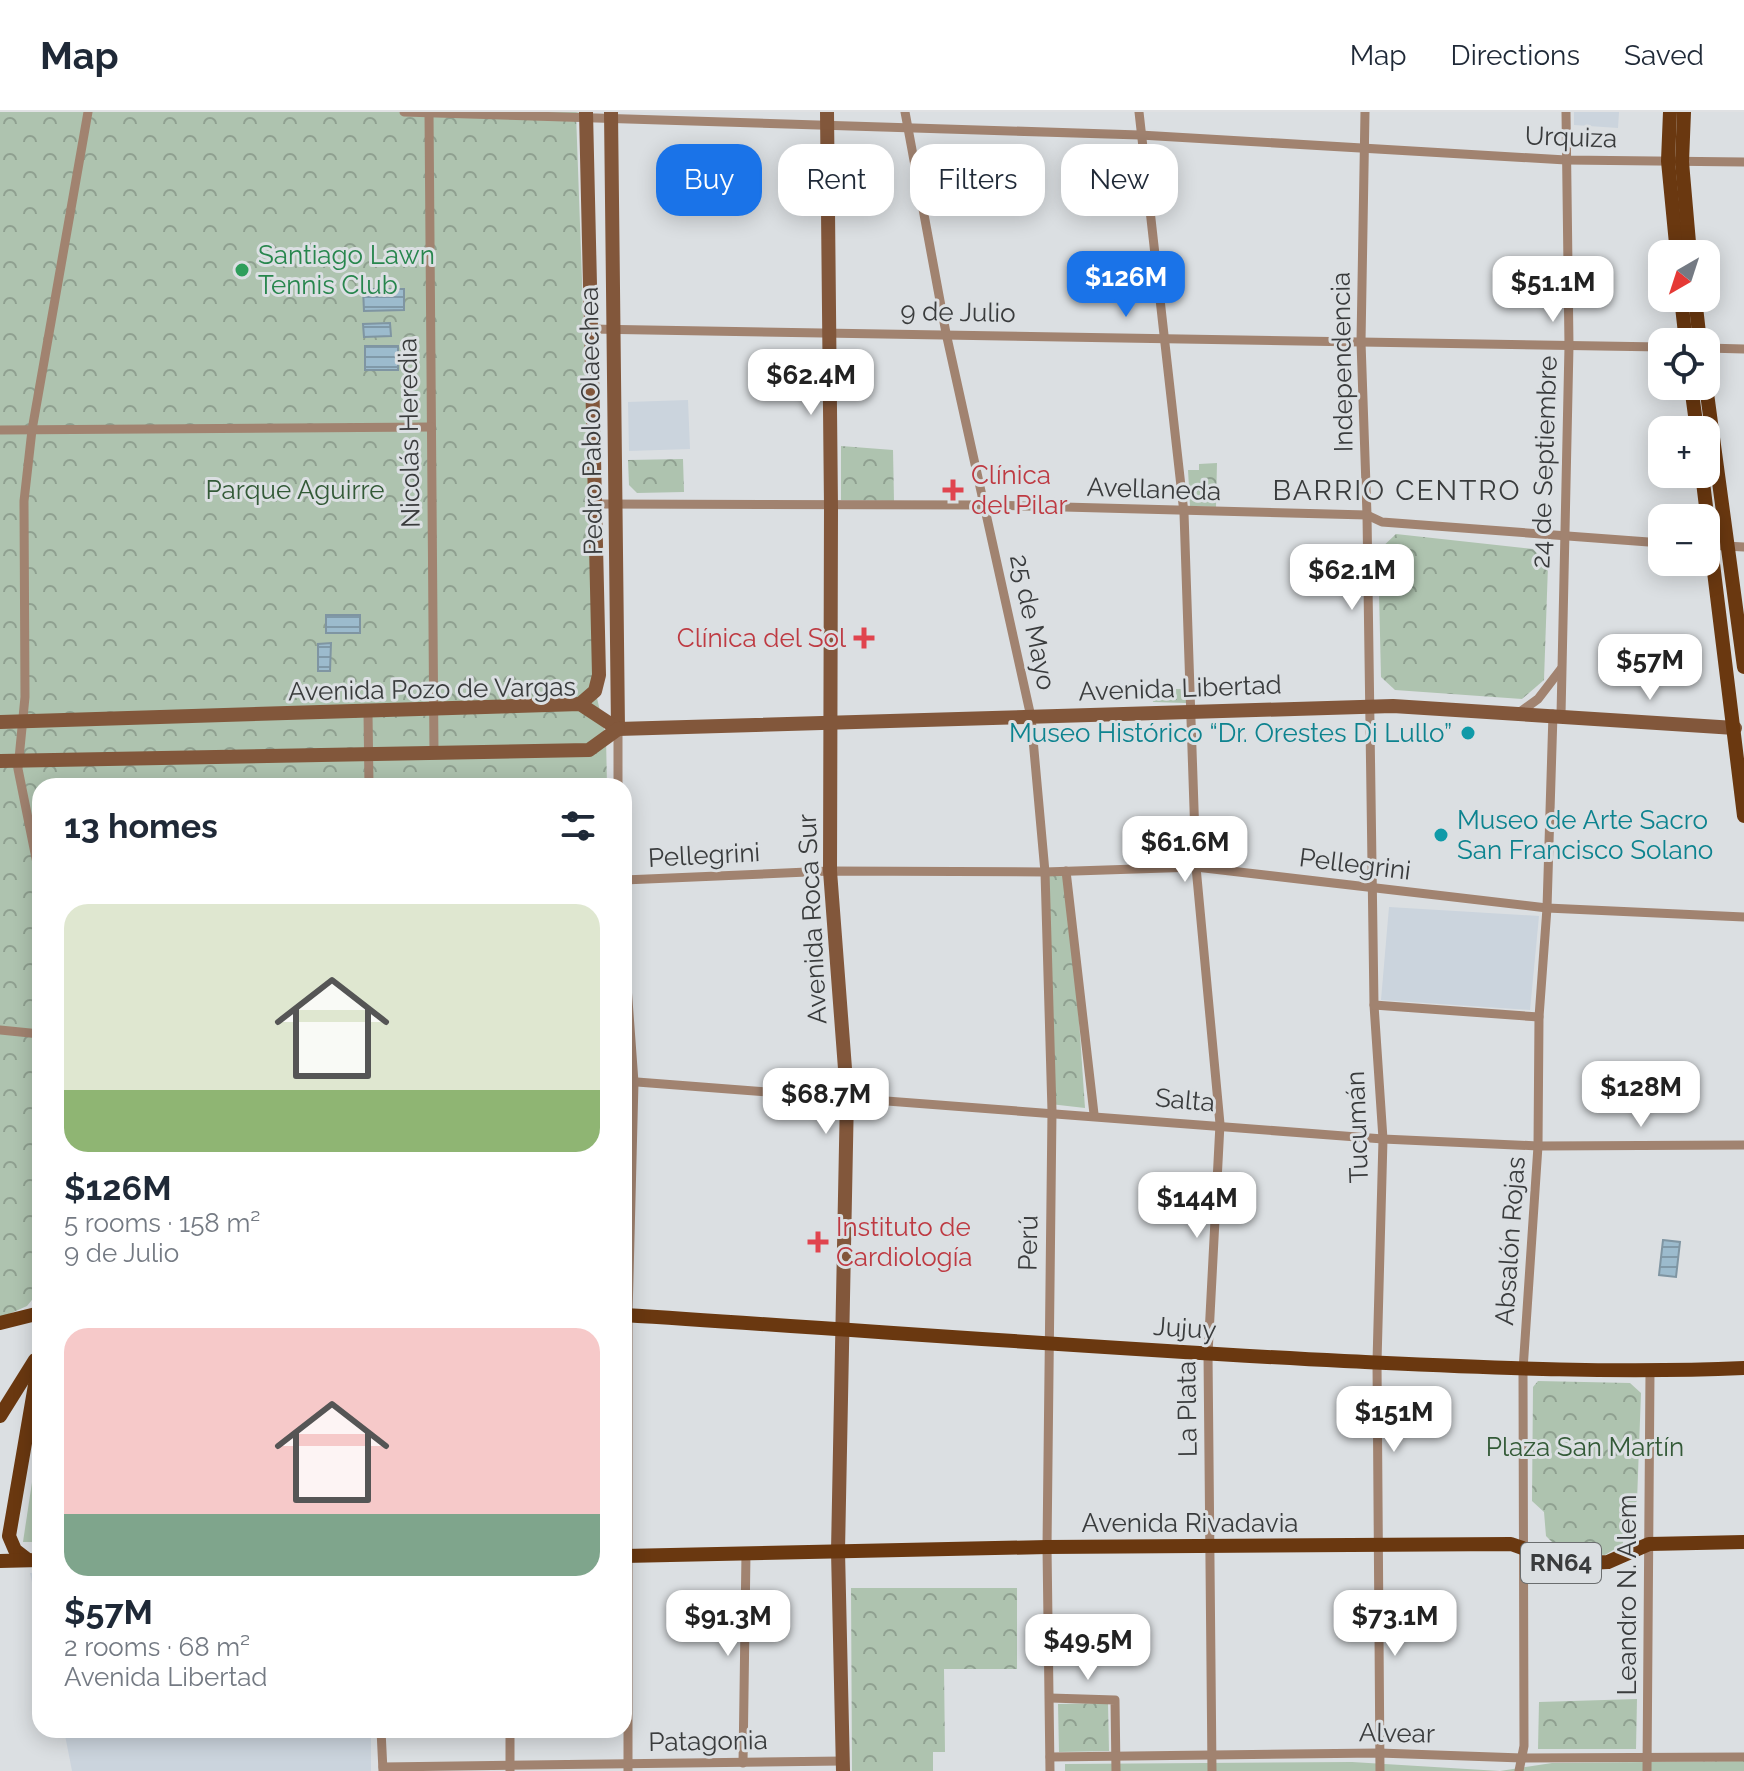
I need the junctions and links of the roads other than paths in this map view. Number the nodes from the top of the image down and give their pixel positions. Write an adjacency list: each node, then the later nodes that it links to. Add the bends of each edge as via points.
1 (88, 112): 34 (street)
2 (404, 112): 3 (street, Urquiza)
3 (429, 112): 10 (street, Urquiza); 32 (street, Nicolás Heredia)
4 (905, 112): 13 (street, 25 de Mayo)
5 (1139, 112): 14 (street, La Plata)
6 (1365, 112): 15 (street, Independencia)
7 (1566, 112): 16 (street, 24 de Septiembre)
8 (1670, 112): 17 (main road)
9 (1684, 112): 17 (main road)
10 (586, 115): 11 (street, Urquiza); 21 (street, Pedro Pablo Olaechea)
11 (611, 115): 12 (street, Urquiza); 22 (street, Pedro Pablo Olaechea)
12 (827, 119): 13 (street, Urquiza); 23 (street, Avenida Roca Sur)
13 (908, 129): 14 (street, Urquiza); 24 (street, 25 de Mayo)
14 (1140, 135): 15 (street, Urquiza); 25 (street, La Plata)
15 (1366, 148): 16 (street, Urquiza); 26 (street, Independencia)
16 (1566, 160): 17 (street, Urquiza); 27 (street, 24 de Septiembre)
17 (1675, 162): 18 (street, Urquiza); 19 (main road); 20 (main road)
18 (1744, 162)
19 (1677, 240)
20 (1688, 240)
21 (590, 329): 22 (street, 9 de Julio); 35 (street, Pedro Pablo Olaechea)
22 (611, 329): 23 (street, 9 de Julio); 36 (street, Pedro Pablo Olaechea)
23 (829, 332): 24 (street, 9 de Julio); 38 (street, Avenida Roca Sur)
24 (946, 333): 25 (street, 9 de Julio); 37 (street, 25 de Mayo)
25 (1164, 336): 26 (street, 9 de Julio); 39 (street, La Plata)
26 (1361, 342): 27 (street, 9 de Julio); 40 (street, Independencia)
27 (1569, 346): 28 (street, 9 de Julio); 41 (street, 24 de Septiembre)
28 (1648, 347)
29 (1720, 348): 30 (street)
30 (1744, 349)
31 (1708, 400): 44 (main road)
32 (431, 427): 34 (street); 51 (street, Nicolás Heredia)
33 (0, 430): 34 (street)
34 (32, 430): 57 (street, via 24,501)
35 (594, 504): 36 (street, Avellaneda); 49 (street, Pedro Pablo Olaechea, via 599,675 592,696)
36 (618, 504): 38 (street, Avellaneda); 61 (street, Pedro Pablo Olaechea)
37 (985, 505): 38 (street, Avellaneda); 39 (street, Avellaneda); 56 (street, 25 de Mayo)
38 (831, 507): 58 (street, Avenida Roca Sur)
39 (1184, 513): 40 (street, Avellaneda); 52 (street, La Plata)
40 (1367, 515): 41 (street, Avellaneda, via 1382,522); 50 (street, Independencia)
41 (1564, 537): 42 (street, Avellaneda); 48 (street, 24 de Septiembre)
42 (1648, 542)
43 (1720, 546): 44 (street)
44 (1728, 546): 45 (street); 47 (main road)
45 (1744, 547)
46 (1714, 576): 60 (main road)
47 (1744, 667)
48 (1561, 669): 53 (street, via 1538,699); 55 (street, 24 de Septiembre)
49 (580, 704): 51 (street, Avenida Pozo de Vargas); 61 (street, Avenida Pozo de Vargas)
50 (1370, 707): 52 (street, Avenida Libertad); 53 (street, Avenida Libertad); 75 (street, Tucumán)
51 (435, 711): 54 (street, Avenida Pozo de Vargas); 62 (street, Nicolás Heredia)
52 (1192, 711): 56 (street, Avenida Libertad); 70 (street, La Plata)
53 (1520, 712): 55 (street, Avenida Libertad)
54 (368, 713): 57 (street, Avenida Pozo de Vargas); 63 (street)
55 (1557, 714): 60 (street, Avenida Libertad); 76 (street, Absalón Rojas)
56 (1031, 717): 58 (street, Avenida Libertad); 73 (street, Perú)
57 (22, 721): 59 (street, Avenida Pozo de Vargas); 65 (street)
58 (830, 721): 61 (street, Avenida Libertad); 71 (street, Avenida Roca Sur)
59 (0, 722)
60 (1740, 728): 68 (main road)
61 (618, 729): 62 (street, via 589,750); 67 (street)
62 (434, 753): 63 (street)
63 (369, 754): 65 (street); 66 (street)
64 (0, 761): 65 (street)
65 (19, 761): 69 (street)
66 (369, 778)
67 (618, 778)
68 (1744, 816)
69 (32, 840)
70 (1196, 867): 72 (street, Pellegrini); 75 (street, Pellegrini); 86 (street, La Plata)
71 (830, 871): 73 (street, Pellegrini); 74 (street, Pellegrini); 83 (street, Avenida Roca Sur)
72 (1066, 871): 73 (street, Pellegrini); 85 (street)
73 (1045, 872): 84 (street, Perú)
74 (632, 880)
75 (1374, 890): 76 (street, Pellegrini); 78 (street, Tucumán)
76 (1547, 908): 77 (street, Pellegrini); 79 (street, Absalón Rojas)
77 (1744, 917)
78 (1374, 1005): 79 (street); 87 (street, Tucumán)
79 (1539, 1017): 89 (street, Absalón Rojas)
80 (0, 1030): 81 (street)
81 (32, 1033)
82 (632, 1082): 83 (street, Salta)
83 (847, 1095): 84 (street, Salta); 95 (street, Avenida Roca Sur)
84 (1052, 1111): 85 (street, Salta); 96 (street, Perú)
85 (1094, 1114): 86 (street, Salta)
86 (1220, 1124): 87 (street, Salta); 97 (street, La Plata)
87 (1383, 1139): 89 (street, Salta); 98 (street, Tucumán)
88 (1744, 1145): 89 (street, Salta)
89 (1538, 1146): 101 (street, Absalón Rojas)
90 (32, 1310): 93 (street)
91 (32, 1315): 93 (main road)
92 (632, 1315): 95 (main road, Jujuy)
93 (19, 1318): 94 (main road)
94 (0, 1323)
95 (839, 1329): 96 (main road, Jujuy); 111 (street, Avenida Roca Sur)
96 (1048, 1343): 97 (main road, Jujuy); 108 (street, Perú)
97 (1208, 1354): 98 (main road, Jujuy); 109 (street, La Plata)
98 (1377, 1362): 101 (main road, Jujuy); 107 (street, Tucumán)
99 (32, 1366): 104 (main road)
100 (1744, 1368): 102 (main road, Jujuy)
101 (1523, 1370): 102 (main road, Jujuy); 110 (street, Absalón Rojas / RN64)
102 (1650, 1372): 106 (street, Leandro N. Alem)
103 (32, 1401): 114 (main road, via 9,1536 15,1550)
104 (0, 1416)
105 (1744, 1542): 106 (main road, Avenida Rivadavia / RN64)
106 (1649, 1544): 110 (main road, Avenida Rivadavia / RN64, via 1603,1563 1559,1563); 127 (street, Leandro N. Alem)
107 (1378, 1546): 109 (main road, Avenida Rivadavia); 110 (main road, Avenida Rivadavia / RN64, via 1511,1544); 121 (street, Tucumán)
108 (1047, 1547): 109 (main road, Avenida Rivadavia); 111 (main road, Avenida Rivadavia); 117 (street, Perú)
109 (1211, 1548): 124 (street, La Plata)
110 (1526, 1549): 126 (street, Absalón Rojas)
111 (838, 1551): 112 (main road, Avenida Rivadavia); 129 (street, Avenida Roca Sur)
112 (746, 1553): 113 (main road, Avenida Rivadavia); 128 (street)
113 (632, 1556)
114 (32, 1559)
115 (32, 1560): 116 (main road)
116 (0, 1561)
117 (1050, 1698): 122 (street, Perú); 123 (street, via 1115,1700)
118 (381, 1738): 132 (street)
119 (510, 1738): 130 (street)
120 (628, 1738): 131 (street)
121 (1379, 1753): 124 (street, Alvear); 126 (street, Alvear); 136 (street, Tucumán)
122 (1050, 1757): 123 (street, Alvear); 133 (street, Perú)
123 (1116, 1757): 124 (street, Alvear); 134 (street)
124 (1213, 1757): 135 (street, La Plata)
125 (1744, 1757): 127 (street, Alvear)
126 (1522, 1758): 127 (street, Alvear); 137 (street, Absalón Rojas)
127 (1648, 1758): 138 (street, Leandro N. Alem)
128 (743, 1763): 129 (street, Patagonia); 131 (street, Patagonia)
129 (843, 1766)
130 (510, 1768): 131 (street, Patagonia); 132 (street, Patagonia)
131 (628, 1768)
132 (383, 1769)
133 (1050, 1771)
134 (1116, 1771)
135 (1212, 1771)
136 (1380, 1771)
137 (1519, 1771)
138 (1647, 1771)

